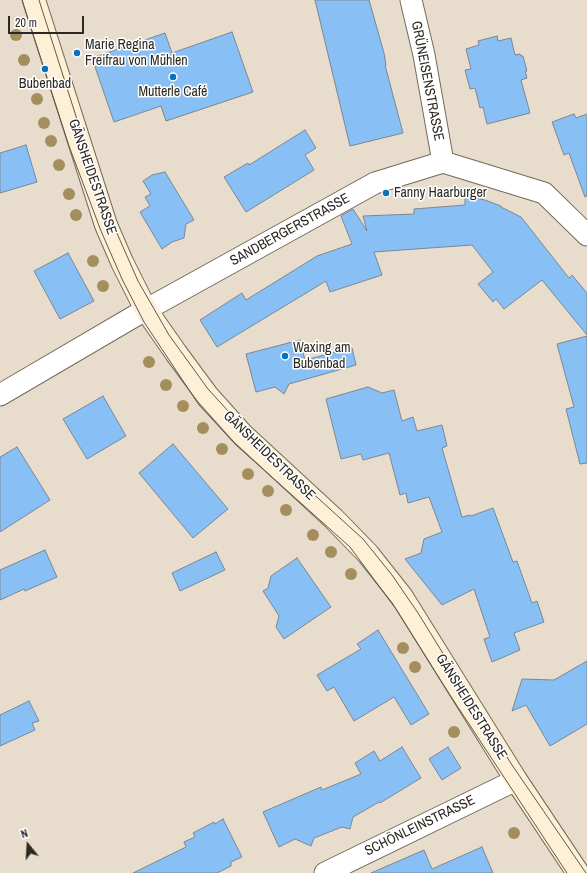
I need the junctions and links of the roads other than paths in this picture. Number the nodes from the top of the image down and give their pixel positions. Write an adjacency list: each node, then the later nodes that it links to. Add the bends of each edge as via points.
1 (34, 0): 5 (street, GÄNSHEIDESTRASSE, via 106,225)
2 (411, 0): 3 (street, GRÜNEISENSTRASSE, via 424,55)
3 (443, 162): 4 (street, via 544,193); 5 (street, SANDBERGERSTRASSE, via 375,183)
4 (587, 235)
5 (146, 310): 6 (street, SANDBERGERSTRASSE); 7 (street, GÄNSHEIDESTRASSE, via 207,395 242,434 364,549 402,597)
6 (0, 395)
7 (516, 780): 8 (street, SCHÖNLEINSTRASSE); 9 (street, GÄNSHEIDESTRASSE)
8 (325, 873)
9 (578, 873)

